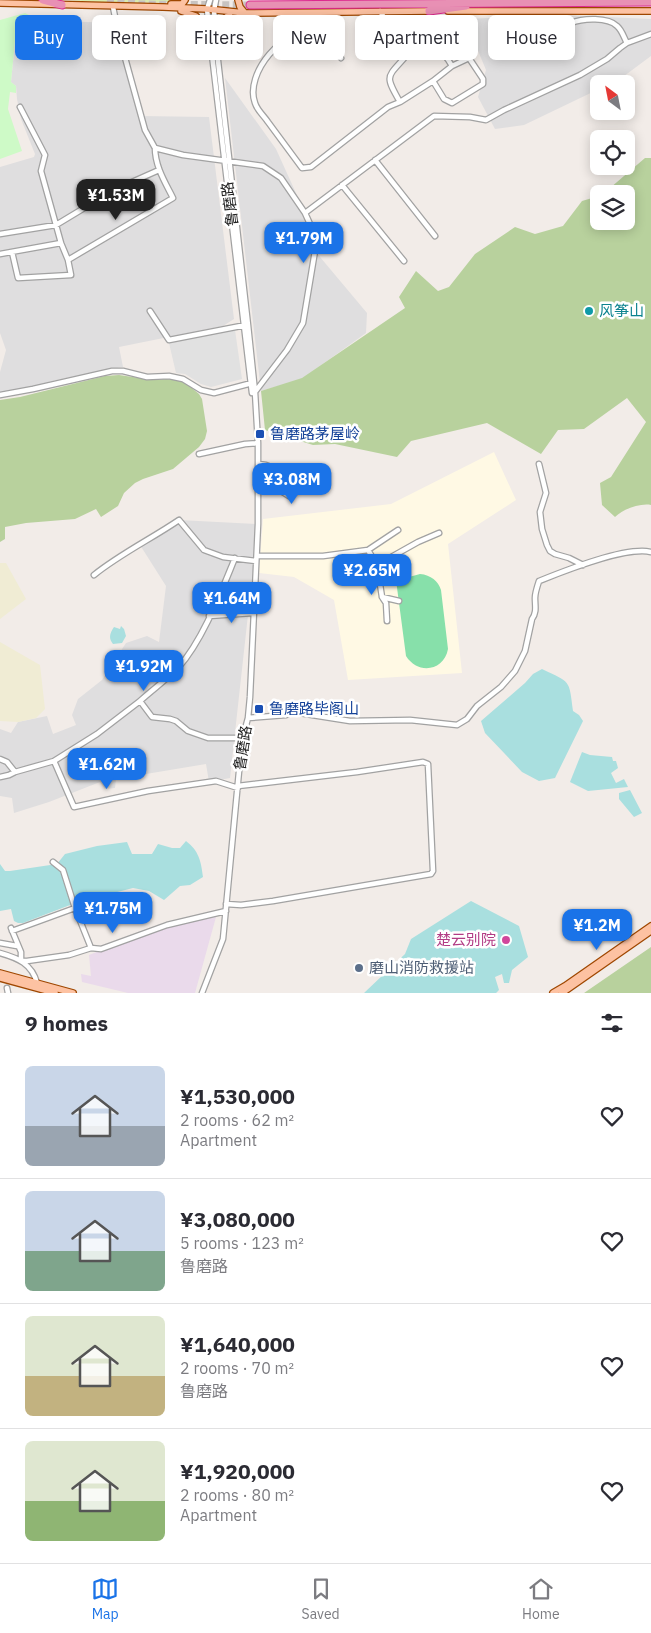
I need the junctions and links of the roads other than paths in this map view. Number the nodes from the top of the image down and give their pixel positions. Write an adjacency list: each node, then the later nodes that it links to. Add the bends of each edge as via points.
1 (43, 0): 9 (highway)
2 (185, 0): 12 (main road, via 182,4)
3 (210, 0): 13 (street, 鲁磨路)
4 (216, 0): 13 (street)
5 (238, 0): 18 (main road)
6 (499, 2): 7 (highway); 10 (highway); 15 (highway)
7 (651, 2)
8 (0, 3): 9 (main road)
9 (62, 4): 11 (main road)
10 (250, 5)
11 (114, 7): 12 (main road); 34 (street, via 145,130)
12 (163, 7): 13 (main road); 19 (main road)
13 (211, 10): 17 (main road); 20 (street, 鲁磨路)
14 (380, 11): 15 (main road); 18 (main road); 22 (street)
15 (429, 11): 16 (main road)
16 (651, 11)
17 (231, 12): 18 (main road); 21 (main road)
18 (245, 13)
19 (193, 15)
20 (211, 15)
21 (228, 15)
22 (382, 15)
23 (575, 22): 25 (street, via 607,21 619,28)
24 (651, 34): 25 (street)
25 (628, 43): 35 (street, via 580,75 486,120 434,116)
26 (273, 49): 32 (street, via 252,90 255,104 302,168 311,167 388,107)
27 (216, 60): 36 (street, 鲁磨路)
28 (403, 60): 32 (street, via 390,74 389,82)
29 (448, 60): 30 (street)
30 (452, 66): 31 (street); 31 (street, via 469,58 484,79 483,84 452,103 444,99)
31 (433, 81): 32 (street)
32 (400, 102)
33 (20, 107): 40 (street, via 45,155 41,169)
34 (156, 148): 36 (street); 37 (street)
35 (375, 160): 38 (street); 42 (street)
36 (227, 162): 39 (street, via 263,166 273,172 281,178); 49 (street, 鲁磨路)
37 (160, 170): 40 (street, via 114,190); 46 (street, via 173,198)
38 (342, 185): 39 (street); 47 (street)
39 (305, 213): 51 (street, via 316,239 303,323)
40 (56, 225): 41 (street); 43 (street)
41 (0, 234)
42 (435, 236)
43 (62, 243): 44 (street); 46 (street)
44 (12, 252): 45 (street); 46 (street, via 18,278 71,275)
45 (0, 254)
46 (68, 260)
47 (404, 261)
48 (150, 311): 49 (street, via 169,340)
49 (246, 325): 50 (street, 鲁磨路)
50 (252, 383): 51 (street, 鲁磨路); 52 (street, via 214,393 201,390 183,378 147,377 112,371); 53 (street, 鲁磨路)
51 (255, 392): 53 (street, 鲁磨路)
52 (0, 395)
53 (256, 409): 54 (street, 鲁磨路)
54 (258, 443): 55 (street); 56 (street, 鲁磨路)
55 (199, 454)
56 (259, 464): 59 (street); 69 (street, 鲁磨路)
57 (539, 464): 71 (street, via 546,493 540,512 546,545 555,554)
58 (324, 469): 60 (street)
59 (278, 470): 60 (street); 61 (street)
60 (306, 476): 62 (street)
61 (279, 483): 62 (street); 62 (street, via 281,491 289,496)
62 (306, 484): 63 (street)
63 (324, 490)
64 (398, 530): 66 (street)
65 (439, 533): 70 (street)
66 (368, 550): 69 (street); 70 (street)
67 (651, 552): 71 (street, via 629,552)
68 (235, 558): 69 (street); 72 (street, via 202,549 179,520); 76 (street)
69 (256, 559): 75 (street, 鲁磨路)
70 (378, 565): 73 (street)
71 (583, 565): 79 (street, via 539,581 536,608 520,662 502,687 477,706 462,723 350,721 292,712 286,716)
72 (94, 575)
73 (382, 596): 74 (street); 77 (street, via 386,603)
74 (398, 601)
75 (253, 613): 76 (street); 79 (street, 鲁磨路)
76 (209, 616): 78 (street, via 192,649 177,668)
77 (387, 621)
78 (140, 701): 80 (street, via 152,717 176,721 188,731 208,738); 82 (street)
79 (248, 718): 80 (street, 鲁磨路)
80 (242, 740): 85 (street, 鲁磨路)
81 (0, 759): 83 (street)
82 (54, 761): 83 (street); 85 (street, via 74,807 216,781)
83 (15, 772): 84 (street)
84 (0, 777)
85 (238, 787): 87 (street, 鲁磨路); 87 (street, via 423,762 428,764 433,871 273,901)
86 (53, 862): 88 (street, via 62,870)
87 (226, 904): 89 (street, 鲁磨路)
88 (76, 908): 93 (street, via 12,929); 94 (street)
89 (226, 911): 94 (street, via 167,925 100,949); 102 (street, 鲁磨路, via 223,939)
90 (651, 926): 103 (main road)
91 (651, 931): 104 (main road)
92 (0, 942): 93 (street)
93 (17, 946): 96 (street)
94 (91, 948): 96 (street, via 69,955)
95 (0, 953): 96 (street)
96 (21, 961): 99 (street, via 30,968)
97 (0, 973): 99 (main road)
98 (0, 978): 100 (main road)
99 (37, 983): 101 (main road)
100 (55, 993)
101 (73, 993)
102 (202, 993)
103 (553, 993)
104 (562, 993)

